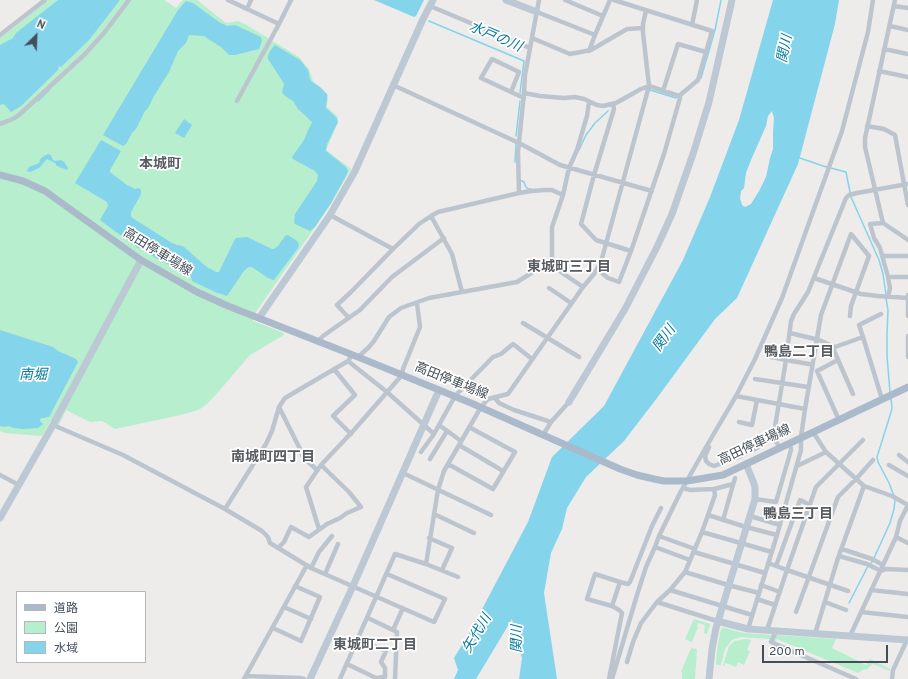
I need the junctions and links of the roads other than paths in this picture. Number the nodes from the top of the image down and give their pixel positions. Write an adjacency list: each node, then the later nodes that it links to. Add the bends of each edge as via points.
1 (45, 0): 27 (street)
2 (129, 0): 47 (street, via 85,54 19,115)
3 (228, 0): 18 (street)
4 (251, 0): 18 (street)
5 (291, 0): 22 (street)
6 (506, 0): 20 (street)
7 (539, 0): 20 (street)
8 (565, 0): 21 (street)
9 (610, 0): 21 (street)
10 (614, 0): 19 (street)
11 (697, 0): 23 (street)
12 (732, 0): 120 (street, via 708,102 672,214 624,309)
13 (873, 0): 116 (street, via 868,32 842,131 782,298)
14 (895, 0): 16 (street)
15 (431, 3): 30 (street); 37 (street)
16 (894, 6): 17 (street); 24 (street)
17 (908, 8)
18 (247, 9): 22 (street)
19 (646, 11): 23 (street); 25 (street)
20 (537, 12): 28 (street); 29 (street)
21 (603, 16): 28 (street)
22 (279, 24): 44 (street)
23 (692, 25): 33 (street, via 712,31)
24 (890, 26): 26 (street); 31 (street)
25 (643, 28): 32 (street, via 627,29); 38 (street)
26 (908, 30)
27 (0, 35)
28 (594, 35): 32 (street)
29 (532, 38): 30 (street); 32 (street, via 570,54)
30 (530, 48): 41 (street)
31 (884, 49): 34 (street); 35 (street)
32 (589, 51)
33 (706, 52): 39 (street, via 678,44); 42 (street, via 698,80)
34 (908, 54)
35 (879, 71): 36 (street); 48 (street)
36 (908, 77)
37 (393, 85): 49 (street); 60 (street, via 355,171)
38 (649, 86): 39 (street); 46 (street); 53 (street)
39 (663, 91): 42 (street)
40 (511, 92): 40 (street, via 519,72 492,59 482,78); 43 (street)
41 (524, 92): 43 (street); 45 (street, via 540,96 575,97)
42 (679, 96): 56 (street)
43 (524, 98): 49 (street)
44 (237, 102)
45 (588, 102): 46 (street, via 600,106); 50 (street, via 587,116 577,150)
46 (613, 104): 52 (street, via 614,109)
47 (0, 124)
48 (867, 126): 54 (street, via 884,129 895,135); 55 (street, via 865,147)
49 (519, 142): 50 (street); 57 (street)
50 (568, 168): 52 (street); 58 (street)
51 (0, 175): 70 (main road, 高田停車場線, via 23,181 45,191)
52 (594, 175): 53 (street); 65 (street, via 581,224 596,240)
53 (623, 183): 56 (street); 65 (street)
54 (906, 185): 55 (street); 59 (street)
55 (875, 190): 62 (street); 75 (street, via 846,198)
56 (652, 191): 67 (street)
57 (518, 193): 58 (street, via 552,190); 61 (street, via 438,212)
58 (563, 195): 71 (street, via 552,227)
59 (908, 205)
60 (330, 215): 66 (street); 89 (street)
61 (431, 216): 63 (street); 66 (street)
62 (883, 223): 64 (street); 68 (street, via 870,224)
63 (444, 238): 79 (street, via 452,254); 88 (street, via 392,277 360,310)
64 (908, 240)
65 (606, 244): 67 (street); 72 (street, via 602,262)
66 (393, 249): 88 (street, via 337,305)
67 (630, 251): 72 (street, via 619,282 608,278)
68 (882, 256): 69 (street); 73 (street)
69 (908, 256)
70 (141, 260): 89 (main road, 高田停車場線, via 197,292); 128 (street)
71 (552, 260): 77 (street, via 556,268); 79 (street, via 517,282)
72 (597, 269): 77 (street)
73 (888, 277): 74 (street); 81 (street)
74 (908, 277)
75 (814, 278): 76 (street); 91 (street, via 794,314)
76 (832, 284): 80 (street); 80 (street, via 851,234 870,256); 95 (street, via 821,315)
77 (583, 287): 84 (street)
78 (549, 288): 84 (street)
79 (462, 292): 83 (street, via 429,298)
80 (856, 292): 81 (street); 86 (street)
81 (888, 297): 82 (street)
82 (908, 297): 87 (street)
83 (417, 303): 99 (street, via 392,314 369,348); 107 (street, via 420,327)
84 (571, 303): 93 (street)
85 (881, 314): 94 (street, via 858,325)
86 (850, 316)
87 (908, 316)
88 (348, 317): 96 (street)
89 (260, 318): 96 (main road, 高田停車場線)
90 (524, 323): 93 (street)
91 (790, 333): 95 (street); 103 (street)
92 (908, 336): 100 (street)
93 (547, 337): 101 (street); 102 (street)
94 (864, 337): 97 (street); 118 (street)
95 (817, 339): 97 (street); 110 (street)
96 (317, 342): 99 (main road, 高田停車場線)
97 (832, 346): 104 (street)
98 (767, 356): 103 (street)
99 (353, 357): 106 (street); 107 (main road, 高田停車場線); 113 (street)
100 (908, 357)
101 (579, 358)
102 (532, 359): 115 (street, via 513,344 493,357); 117 (street, via 508,394)
103 (786, 360): 105 (street); 109 (street)
104 (838, 360): 114 (street); 125 (street, via 817,371)
105 (809, 364)
106 (334, 369): 122 (street, via 285,398); 134 (street, via 356,395 333,416)
107 (402, 375): 112 (main road, 高田停車場線); 113 (street)
108 (755, 379): 109 (street)
109 (782, 383): 110 (street); 121 (street)
110 (808, 387): 124 (street)
111 (908, 387): 118 (main road, 高田停車場線)
112 (439, 390): 115 (main road, 高田停車場線); 129 (street)
113 (386, 392): 129 (street); 134 (street)
114 (853, 394)
115 (455, 396): 123 (main road, 高田停車場線); 130 (street)
116 (736, 396): 119 (street); 140 (street)
117 (495, 398): 123 (street, via 488,399); 126 (street, via 499,404)
118 (882, 399): 125 (main road, 高田停車場線)
119 (757, 400): 121 (street); 127 (street, via 752,425)
120 (569, 402): 126 (street)
121 (778, 404): 124 (street); 138 (street)
122 (279, 407): 156 (street, via 304,457); 173 (street, via 266,444)
123 (481, 407): 131 (street); 136 (main road, 高田停車場線)
124 (804, 409): 137 (street)
125 (839, 420): 133 (main road, 高田停車場線)
126 (551, 422): 136 (street)
127 (739, 422)
128 (53, 425): 165 (street); 173 (street, via 123,455)
129 (424, 425): 135 (street); 158 (street)
130 (439, 425): 132 (street); 135 (street)
131 (469, 427): 141 (street); 157 (street, via 515,452)
132 (447, 430): 141 (street); 147 (street)
133 (813, 432): 137 (main road, 高田停車場線); 145 (street)
134 (350, 434): 152 (street)
135 (434, 434): 144 (street)
136 (545, 436): 163 (main road, 高田停車場線, via 629,472)
137 (801, 437): 142 (main road, 高田停車場線); 155 (street)
138 (773, 439): 140 (street, via 766,439 760,446 739,457 714,466 707,463 706,459); 143 (street)
139 (863, 440): 153 (street)
140 (709, 442): 163 (street)
141 (460, 443): 150 (street); 157 (street)
142 (790, 443): 143 (main road, 高田停車場線); 169 (street, via 791,450 776,502)
143 (780, 448): 151 (main road, 高田停車場線)
144 (421, 452)
145 (826, 452): 153 (street); 155 (street)
146 (899, 455): 149 (street)
147 (430, 459)
148 (873, 460): 162 (street)
149 (908, 462)
150 (448, 464): 157 (street, via 493,488); 168 (street)
151 (746, 464): 163 (main road, 高田停車場線, via 723,475); 169 (street, via 754,481)
152 (321, 465): 156 (street); 182 (street, via 361,507)
153 (839, 465): 162 (street); 170 (street, via 816,487)
154 (889, 465): 160 (street)
155 (797, 466): 180 (street)
156 (317, 470): 182 (street, via 306,487)
157 (504, 471)
158 (403, 473): 168 (street); 221 (street)
159 (0, 475): 165 (street)
160 (908, 476)
161 (735, 478): 164 (street)
162 (856, 479): 166 (street); 215 (street, via 838,497)
163 (684, 484): 167 (street, via 690,490); 186 (street)
164 (733, 484): 167 (street); 179 (street)
165 (19, 485): 178 (street)
166 (864, 486): 171 (street); 195 (street)
167 (714, 489): 176 (street, via 715,495)
168 (438, 490): 174 (street); 175 (street)
169 (755, 499): 177 (street)
170 (810, 505): 205 (street, via 800,500); 207 (street)
171 (908, 505): 188 (street)
172 (661, 508): 216 (street, via 630,582)
173 (225, 509): 194 (street, via 262,531 270,543)
174 (434, 514): 184 (street); 189 (street)
175 (491, 515)
176 (708, 515): 179 (street); 183 (street)
177 (750, 516): 180 (street); 181 (street)
178 (0, 518)
179 (722, 520): 181 (street)
180 (780, 524): 187 (street)
181 (746, 527): 187 (street); 190 (street)
182 (319, 529): 194 (street, via 309,537 291,527)
183 (702, 532): 190 (street); 196 (street)
184 (474, 533)
185 (332, 536): 204 (street)
186 (659, 536): 193 (street); 196 (street)
187 (777, 536): 197 (street)
188 (896, 537): 191 (street); 203 (street)
189 (429, 538): 201 (street); 206 (street, via 452,548)
190 (741, 543): 197 (street); 202 (street)
191 (908, 543)
192 (338, 544): 212 (street)
193 (655, 547): 199 (street); 262 (street, via 646,567)
194 (278, 548): 204 (street)
195 (842, 549): 198 (street); 203 (street)
196 (695, 551): 199 (street); 202 (street)
197 (772, 552): 200 (street)
198 (839, 556): 209 (street); 219 (street)
199 (690, 560): 210 (street)
200 (768, 563): 205 (street); 211 (street)
201 (426, 564): 206 (street); 213 (street, via 395,554)
202 (735, 564): 211 (street); 217 (street)
203 (883, 565): 209 (street)
204 (309, 566): 212 (street); 220 (street)
205 (776, 566): 207 (street)
206 (442, 570): 214 (street)
207 (787, 570): 215 (street); 225 (street)
208 (908, 570): 209 (street)
209 (881, 571): 223 (street)
210 (685, 572): 217 (street); 222 (street)
211 (765, 573): 218 (street)
212 (325, 574): 221 (street)
213 (387, 574): 228 (street); 236 (street, via 445,599 434,622)
214 (458, 577)
215 (808, 578): 219 (street); 238 (street)
216 (620, 582): 233 (street); 233 (street, via 595,574 587,599)
217 (728, 585): 226 (street); 234 (street)
218 (761, 585): 225 (street); 226 (street)
219 (830, 585): 224 (street); 231 (street)
220 (295, 586): 235 (street); 243 (street, via 320,597)
221 (353, 586): 228 (street); 258 (street)
222 (670, 590): 230 (street); 234 (street)
223 (871, 590): 227 (street); 239 (street)
224 (848, 591)
225 (780, 592): 232 (street)
226 (759, 593): 229 (street)
227 (908, 594)
228 (377, 597): 236 (street); 242 (street)
229 (757, 598): 232 (street); 240 (street)
230 (657, 602): 244 (street); 254 (street, via 641,623)
231 (825, 602): 237 (street); 250 (street)
232 (775, 605): 248 (street)
233 (612, 606): 261 (street, via 622,614)
234 (722, 606): 240 (street); 244 (street)
235 (284, 607): 243 (street); 245 (street)
236 (403, 608): 247 (street)
237 (846, 610)
238 (796, 612)
239 (861, 612): 241 (street); 251 (street)
240 (752, 615): 246 (street)
241 (908, 617)
242 (368, 618): 247 (street); 252 (street)
243 (311, 619): 245 (street, via 301,641)
244 (717, 622): 246 (street); 263 (street)
245 (273, 628): 256 (street)
246 (748, 629): 248 (street)
247 (393, 630): 260 (street, via 397,632)
248 (767, 630): 249 (street)
249 (776, 631): 250 (street); 264 (street, via 771,642)
250 (815, 634): 251 (street)
251 (850, 636): 253 (street)
252 (358, 639): 255 (street); 255 (street, via 386,651 381,662 386,668 385,677 376,678)
253 (908, 640): 265 (street, via 893,670)
254 (627, 662)
255 (347, 664): 259 (street)
256 (245, 678): 257 (street)
257 (304, 679)
258 (310, 679)
259 (340, 679)
260 (395, 679)
261 (608, 679)
262 (612, 679)
263 (709, 679)
264 (856, 679)
265 (892, 679)

